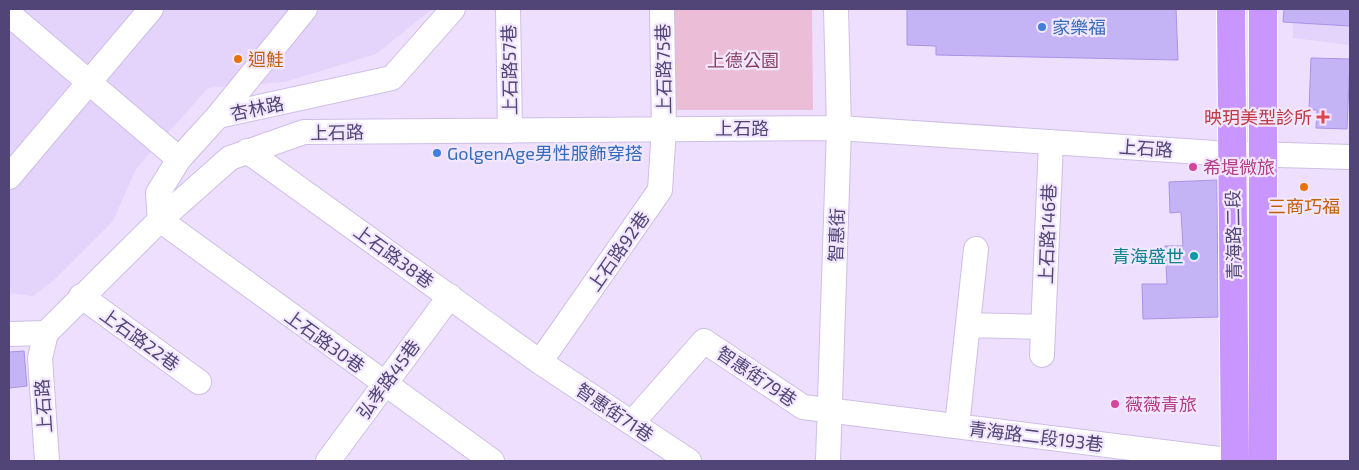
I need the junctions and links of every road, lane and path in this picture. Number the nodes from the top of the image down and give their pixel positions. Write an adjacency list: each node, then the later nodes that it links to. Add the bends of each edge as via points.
1 (151, 9): 10 (street)
2 (305, 9): 11 (street)
3 (453, 9): 11 (street, 杏林路, via 392,78)
4 (508, 9): 14 (street, 上石路57巷)
5 (662, 9): 13 (street, 上石路75巷)
6 (836, 9): 12 (street, 智惠街)
7 (1231, 9): 17 (main road, 青海路二段)
8 (1263, 9): 18 (main road, 青海路二段)
9 (9, 14): 10 (street)
10 (90, 83): 20 (street); 21 (street)
11 (218, 116): 20 (street, 杏林路)
12 (839, 128): 13 (street, 上石路); 15 (street, 上石路); 34 (street, 智惠街)
13 (664, 129): 14 (street, 上石路); 31 (street, 上石路92巷, via 660,190)
14 (510, 130): 16 (street, 上石路, via 304,132)
15 (1051, 142): 17 (street, 上石路); 27 (street, 上石路146巷)
16 (247, 151): 22 (street, 上石路, via 230,158); 25 (street, 上石路38巷)
17 (1232, 153): 18 (street, 上石路); 42 (main road, 青海路二段)
18 (1263, 154): 19 (street, 上石路); 43 (main road, 青海路二段)
19 (1350, 157)
20 (179, 159): 22 (street, via 158,193)
21 (9, 177)
22 (160, 220): 24 (street, 上石路); 33 (street, 上石路30巷)
23 (976, 248): 26 (street, 青海路二段193巷)
24 (81, 296): 28 (street, 上石路); 32 (street, 上石路22巷)
25 (450, 296): 31 (street, 上石路38巷); 33 (street, 弘孝路45巷)
26 (968, 325): 27 (street); 36 (street, 青海路二段193巷)
27 (1043, 327): 30 (street, 上石路146巷)
28 (46, 333): 29 (street); 37 (street, 上石路, via 40,358)
29 (9, 334)
30 (1042, 355)
31 (540, 362): 35 (street, 智惠街71巷)
32 (199, 382)
33 (384, 385): 38 (street, 弘孝路45巷); 39 (street, 上石路30巷)
34 (830, 410): 35 (street, 智惠街79巷, via 803,407 704,341); 36 (street, 青海路二段193巷); 41 (street, 智惠街)
35 (632, 423): 40 (street, 智惠街71巷)
36 (957, 426): 42 (street, 青海路二段193巷)
37 (47, 461)
38 (328, 461)
39 (492, 461)
40 (689, 461)
41 (828, 461)
42 (1235, 461)
43 (1263, 461)

